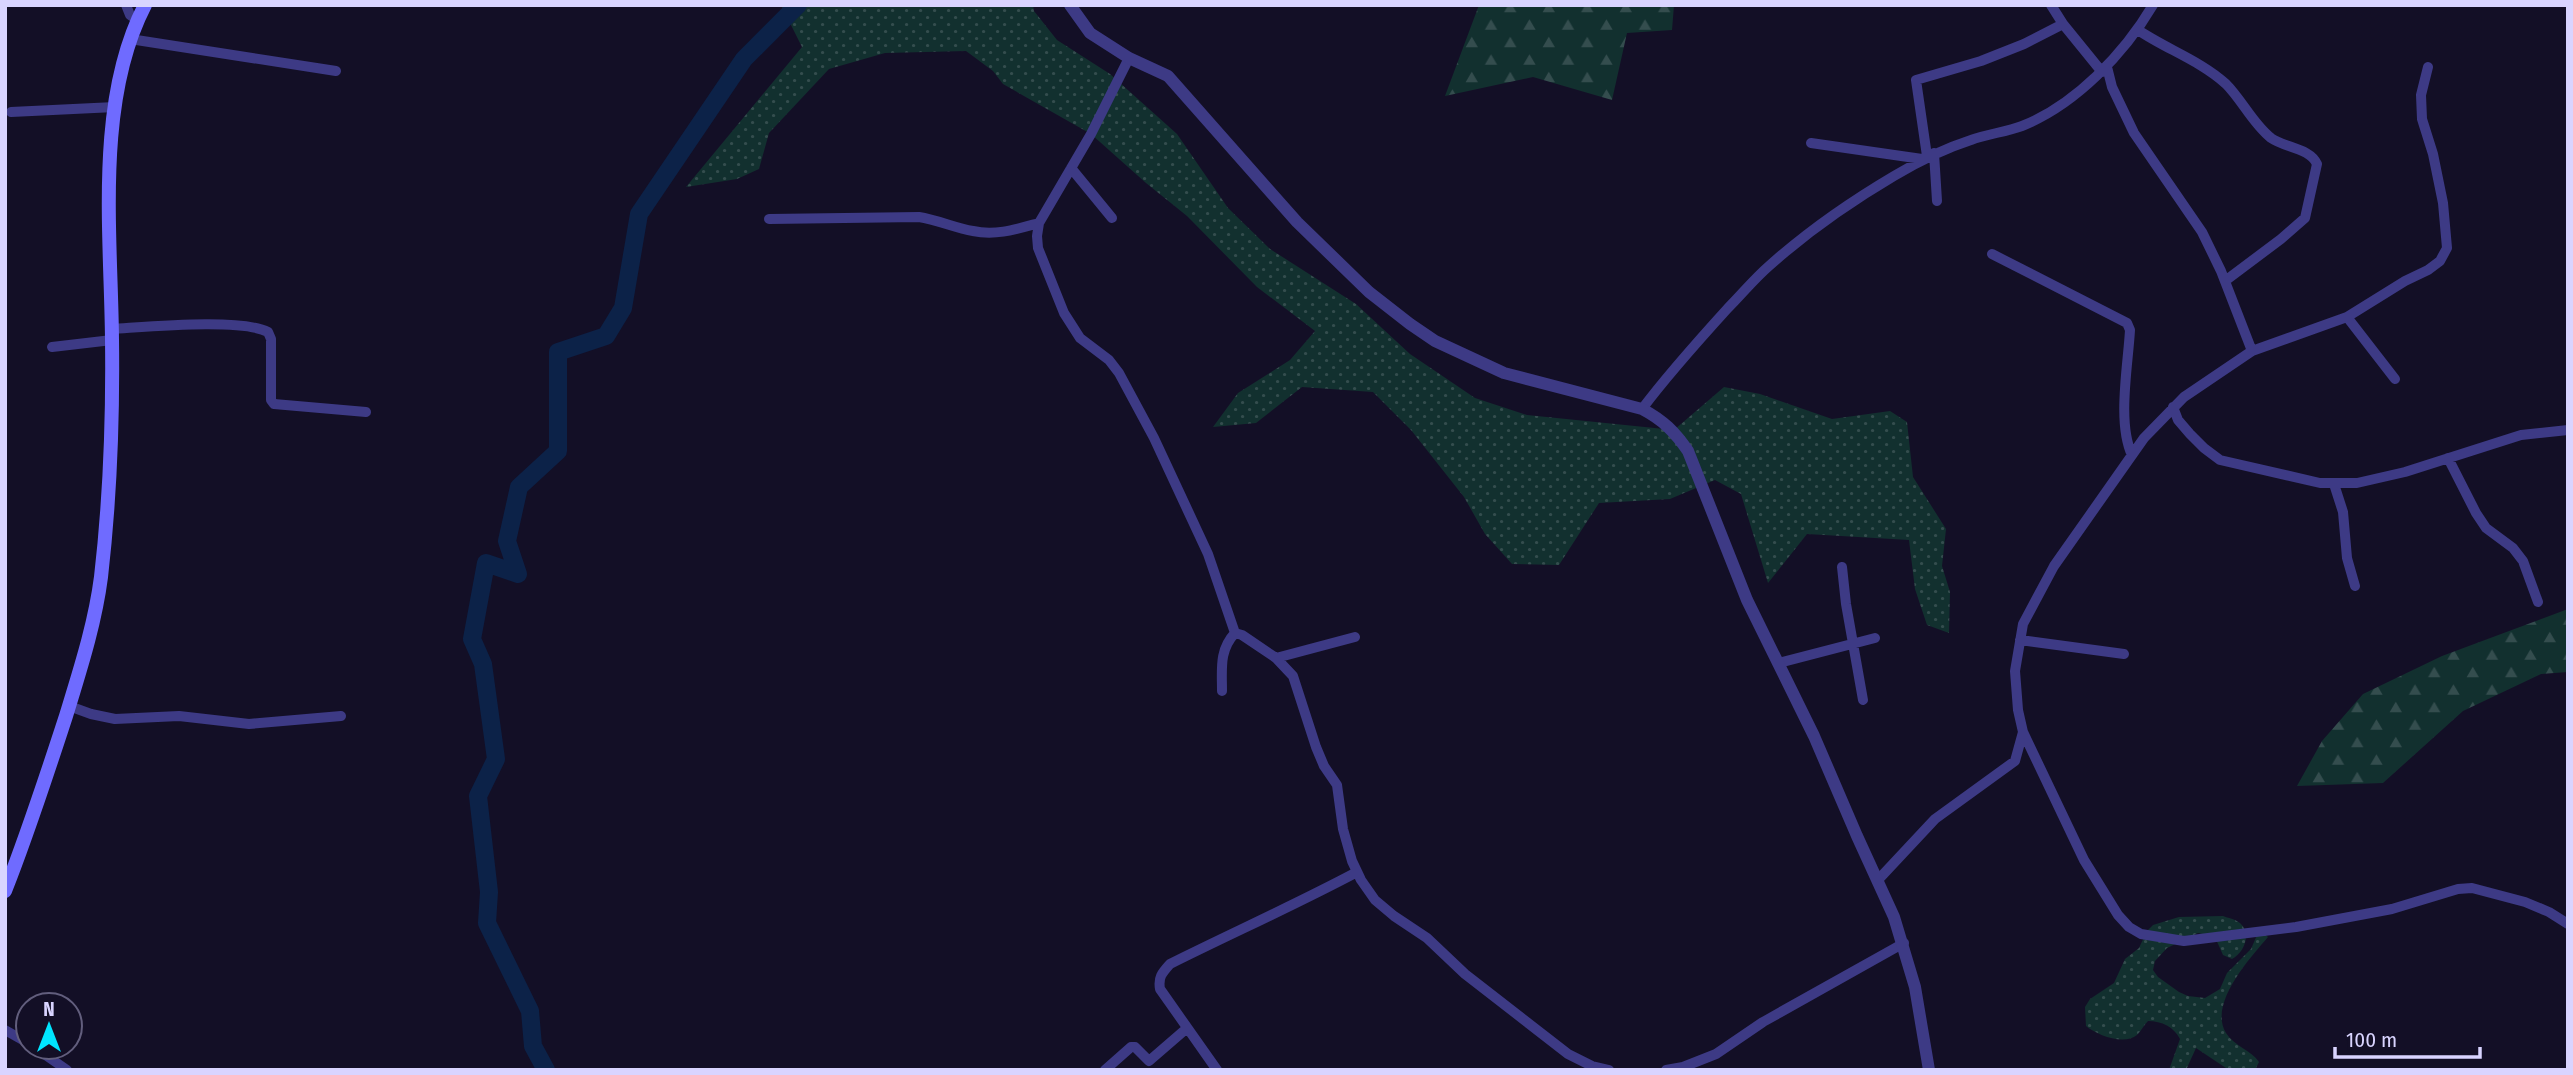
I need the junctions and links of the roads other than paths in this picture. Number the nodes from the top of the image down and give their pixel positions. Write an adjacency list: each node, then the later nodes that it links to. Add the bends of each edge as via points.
1 (126, 5): 6 (street)
2 (145, 5): 6 (main road)
3 (1070, 5): 10 (street, via 1090,33)
4 (2051, 5): 7 (street)
5 (2153, 5): 8 (street)
6 (137, 20): 9 (main road)
7 (2063, 24): 12 (street); 17 (street, via 1992,57 1916,80)
8 (2138, 30): 12 (street); 24 (street, via 2225,84 2269,136 2314,158 2305,218)
9 (130, 38): 13 (street); 14 (main road)
10 (1129, 58): 18 (street); 31 (street, via 1168,76 1297,222 1368,292 1410,324 1435,341 1504,373)
11 (2428, 67): 25 (street, via 2421,95 2422,119 2443,203 2446,248 2428,271)
12 (2105, 70): 17 (street, via 2034,120); 24 (street, via 2134,134 2202,232)
13 (336, 71)
14 (115, 107): 15 (street); 26 (main road, via 110,179)
15 (11, 112)
16 (1811, 143): 17 (street, via 1911,159)
17 (1928, 156): 19 (street); 31 (street, via 1862,196 1768,266 1692,346)
18 (1071, 168): 20 (street); 22 (street)
19 (1937, 201)
20 (1112, 218)
21 (769, 219): 22 (street, via 919,217 987,233)
22 (1039, 223): 42 (street, via 1038,248 1064,313 1080,338 1109,359 1154,438 1208,554)
23 (1992, 254): 36 (street, via 2127,323 2125,412)
24 (2225, 281): 28 (street)
25 (2347, 317): 28 (street); 29 (street)
26 (112, 334): 27 (street); 32 (street, via 237,325 261,328 271,339 274,404); 52 (main road, via 101,578)
27 (52, 347)
28 (2252, 351): 30 (street)
29 (2395, 379)
30 (2173, 407): 33 (street); 34 (street)
31 (1642, 409): 49 (street, via 1674,430 1688,451 1736,575)
32 (366, 412)
33 (2163, 418): 34 (street); 36 (street)
34 (2178, 420): 38 (street, via 2220,460)
35 (2568, 430): 37 (street, via 2521,435)
36 (2132, 455): 45 (street, via 2054,566 2029,611)
37 (2448, 458): 38 (street, via 2357,483); 41 (street, via 2486,528 2523,561)
38 (2334, 484): 40 (street)
39 (1842, 566): 46 (street)
40 (2355, 586)
41 (2538, 602)
42 (1235, 633): 48 (street); 50 (street, via 1224,648)
43 (1355, 637): 48 (street)
44 (1875, 638): 46 (street)
45 (2020, 640): 47 (street); 54 (street, via 2015,671)
46 (1852, 643): 49 (street); 51 (street)
47 (2124, 654)
48 (1276, 658): 55 (street, via 1293,676 1316,747 1337,785 1343,829)
49 (1780, 663): 56 (street)
50 (1222, 691)
51 (1863, 701)
52 (69, 706): 53 (street, via 115,719 179,716 249,724); 57 (main road)
53 (341, 716)
54 (2023, 732): 56 (street, via 2015,761 1952,804); 58 (street, via 2084,860 2118,915 2141,934 2184,941 2285,928 2392,909 2472,888 2525,902)
55 (1357, 872): 60 (street, via 1170,964 1158,980 1160,989); 63 (street, via 1376,900 1465,974 1568,1054)
56 (1877, 881): 59 (street)
57 (5, 891)
58 (2568, 924)
59 (1903, 943): 64 (street, via 1763,1022 1716,1054); 65 (street)
60 (1186, 1029): 61 (street, via 1149,1061 1131,1047); 62 (street)
61 (1105, 1070)
62 (1217, 1070)
63 (1609, 1070)
64 (1666, 1070)
65 (1929, 1070)

